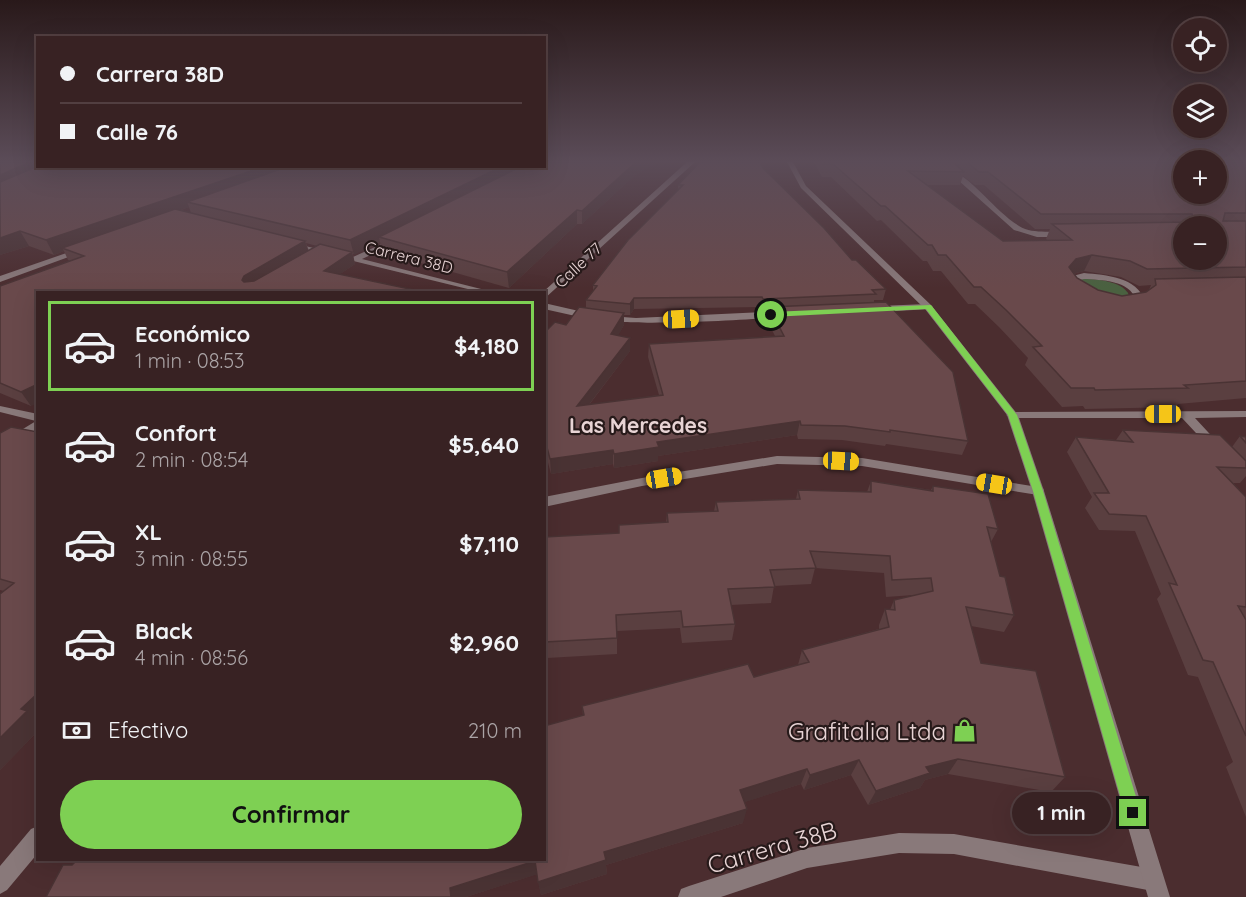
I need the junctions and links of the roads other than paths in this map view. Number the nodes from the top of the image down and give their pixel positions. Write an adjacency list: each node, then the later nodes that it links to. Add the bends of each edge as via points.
1 (645, 204): 15 (street, Calle 77)
2 (821, 204): 17 (street)
3 (989, 204): 5 (street, via 1017,228 1037,235)
4 (408, 233): 10 (street)
5 (1068, 235)
6 (288, 244): 8 (street, Carrera 38D)
7 (90, 248): 11 (street)
8 (321, 252): 9 (street); 10 (street, Carrera 38D)
9 (311, 257)
10 (356, 259): 12 (street, Carrera 38D)
11 (0, 279)
12 (485, 291)
13 (1137, 291): 13 (street, via 1117,281 1091,276 1072,279 1066,285 1084,299 1120,307 1138,304 1141,296); 14 (street)
14 (1148, 291)
15 (546, 294)
16 (546, 306): 19 (street, via 591,317 636,321)
17 (928, 307): 18 (street); 23 (street)
18 (870, 310)
19 (788, 314)
20 (0, 409): 24 (street)
21 (1185, 414): 22 (street); 23 (street); 27 (street)
22 (1246, 414)
23 (1012, 415): 28 (street)
24 (36, 418)
25 (36, 425): 26 (street)
26 (0, 448)
27 (1223, 455)
28 (1038, 491): 29 (street, via 862,462 777,460); 32 (street)
29 (546, 502)
30 (36, 838): 31 (street)
31 (0, 883)
32 (1156, 888): 33 (street, Carrera 38B, via 954,844 899,843 807,858)
33 (689, 897)

